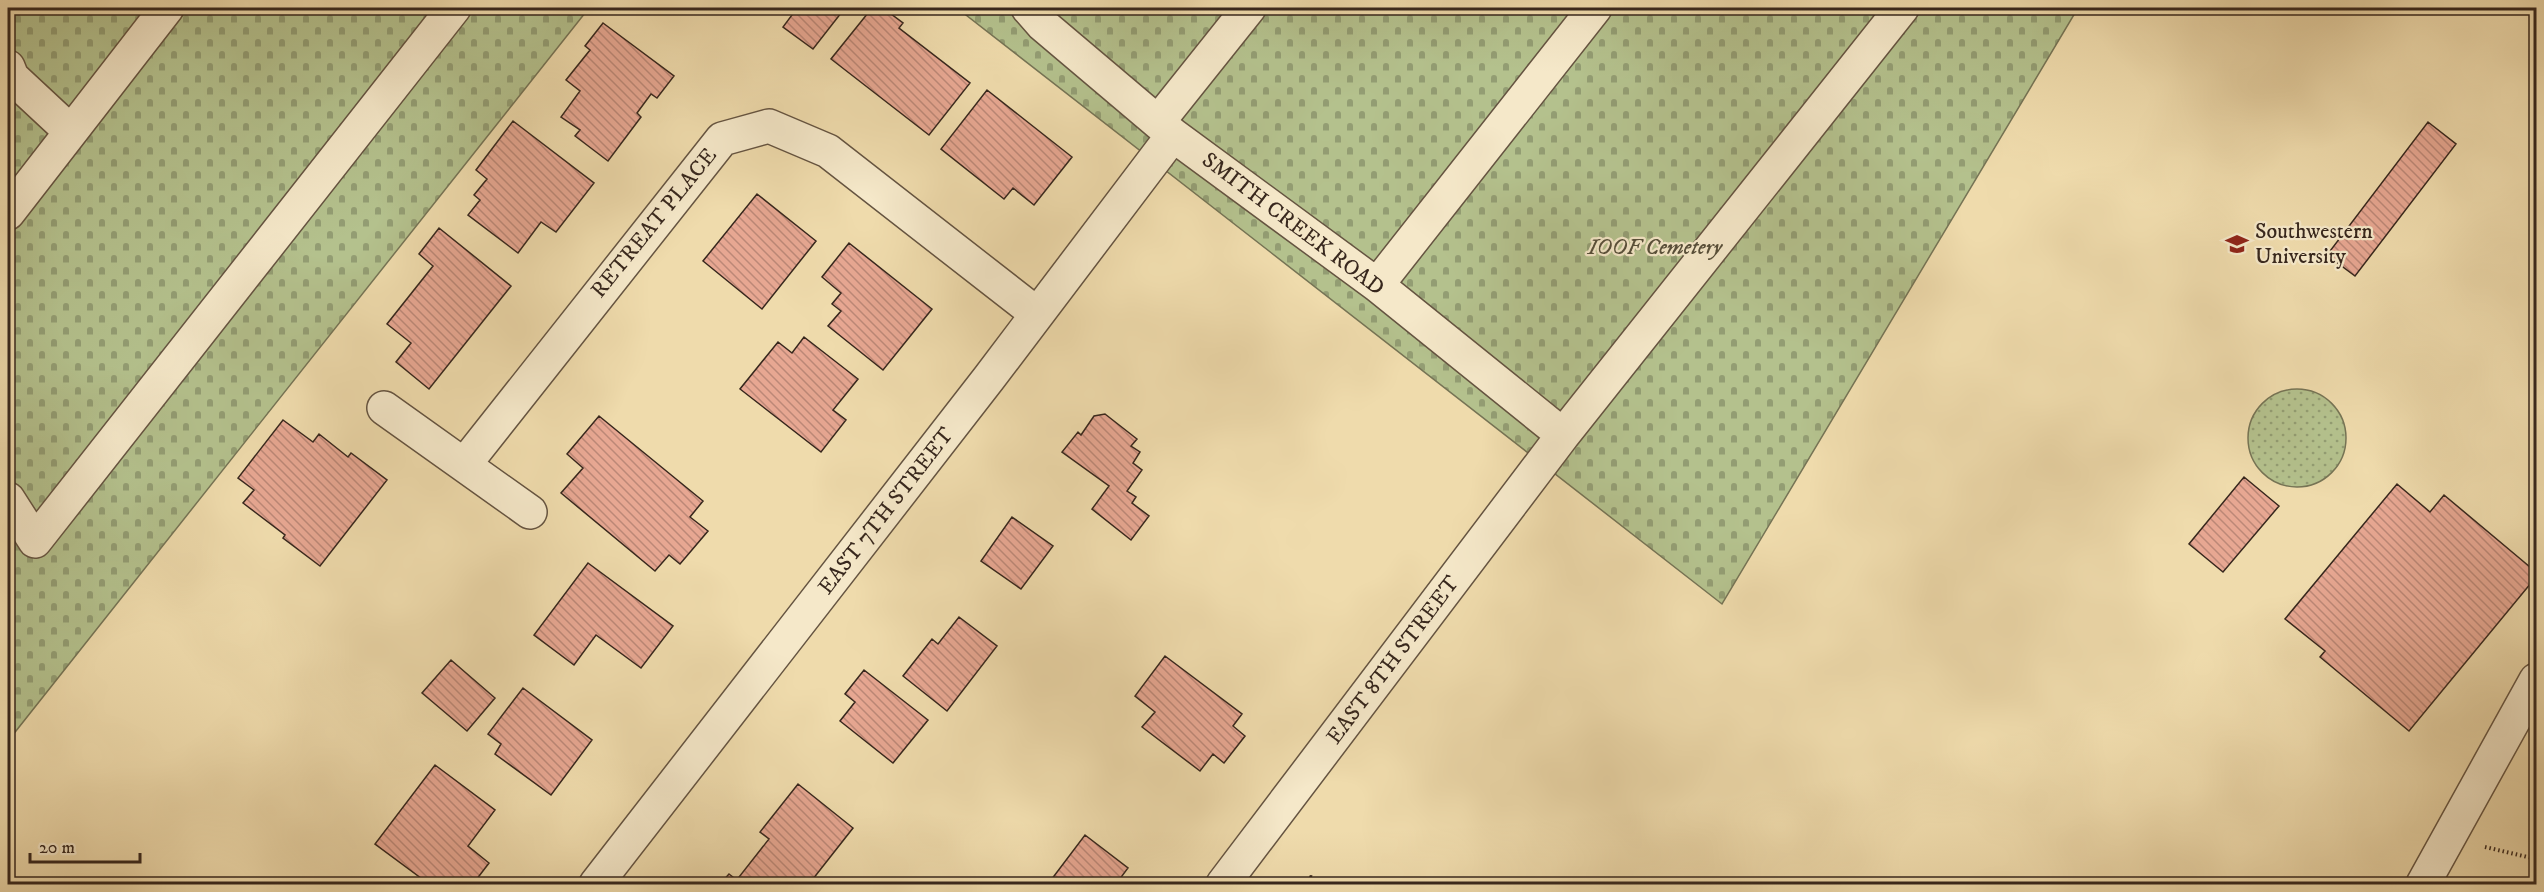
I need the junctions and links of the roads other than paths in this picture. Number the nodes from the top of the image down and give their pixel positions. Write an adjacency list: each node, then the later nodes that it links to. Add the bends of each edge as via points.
1 (167, 8): 9 (street)
2 (454, 8): 16 (street, via 35,542)
3 (1249, 8): 8 (street, EAST 7TH STREET)
4 (1595, 8): 11 (street)
5 (1902, 8): 14 (street, EAST 8TH STREET)
6 (1027, 9): 8 (street, SMITH CREEK ROAD)
7 (8, 67): 9 (street, via 12,77)
8 (1165, 128): 11 (street, SMITH CREEK ROAD); 12 (street, EAST 7TH STREET)
9 (70, 131): 10 (street)
10 (8, 213)
11 (1377, 285): 14 (street, SMITH CREEK ROAD)
12 (1037, 314): 15 (street, RETREAT PLACE, via 828,151 769,126 722,139); 19 (street, EAST 7TH STREET)
13 (384, 408): 15 (street)
14 (1563, 435): 20 (street, EAST 8TH STREET)
15 (464, 465): 17 (street)
16 (8, 499)
17 (530, 512)
18 (2536, 680): 21 (street)
19 (596, 885)
20 (1223, 885)
21 (2423, 885)

